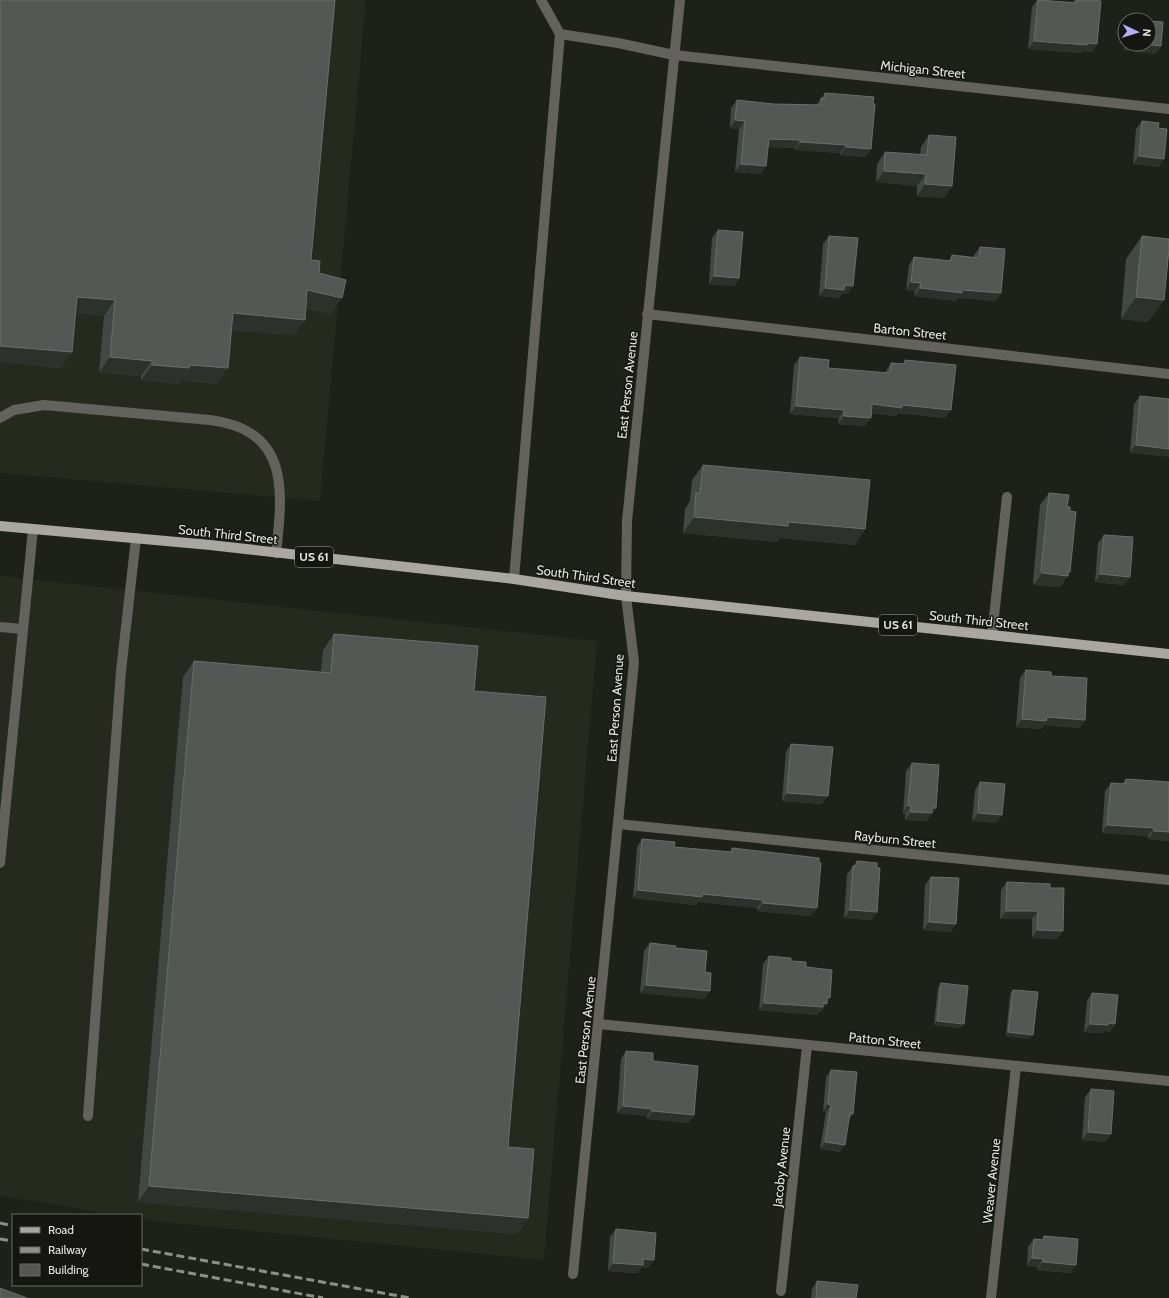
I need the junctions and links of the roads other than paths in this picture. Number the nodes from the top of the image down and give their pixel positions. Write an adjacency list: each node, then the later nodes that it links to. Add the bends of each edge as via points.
1 (541, 0): 3 (street)
2 (680, 0): 4 (street, East Person Avenue)
3 (560, 34): 4 (street, Michigan Street); 14 (street)
4 (674, 55): 5 (street, Michigan Street); 6 (street, East Person Avenue)
5 (1169, 109)
6 (647, 314): 7 (street, Barton Street); 15 (street, East Person Avenue, via 627,521)
7 (1169, 374)
8 (0, 418): 13 (street, via 14,410 44,405 215,421 249,432 265,446 278,475 281,507)
9 (1007, 497): 18 (street)
10 (0, 526): 11 (main road, South Third Street / US 61)
11 (33, 529): 12 (main road, South Third Street / US 61); 17 (street)
12 (136, 538): 13 (main road, South Third Street / US 61); 27 (street, via 121,670)
13 (276, 552): 14 (main road, South Third Street / US 61)
14 (514, 579): 15 (main road, South Third Street / US 61)
15 (626, 596): 18 (main road, South Third Street / US 61); 20 (street, East Person Avenue, via 634,662)
16 (0, 627): 17 (street)
17 (23, 630): 21 (street)
18 (992, 635): 19 (main road, South Third Street / US 61)
19 (1169, 654)
20 (618, 824): 22 (street, Rayburn Street); 23 (street, East Person Avenue)
21 (0, 863)
22 (1169, 880)
23 (599, 1024): 24 (street, Patton Street); 28 (street, East Person Avenue)
24 (807, 1046): 25 (street, Patton Street); 29 (street, Jacoby Avenue)
25 (1016, 1066): 26 (street, Patton Street); 30 (street, Weaver Avenue)
26 (1169, 1082)
27 (88, 1116)
28 (573, 1274)
29 (781, 1292)
30 (991, 1298)

